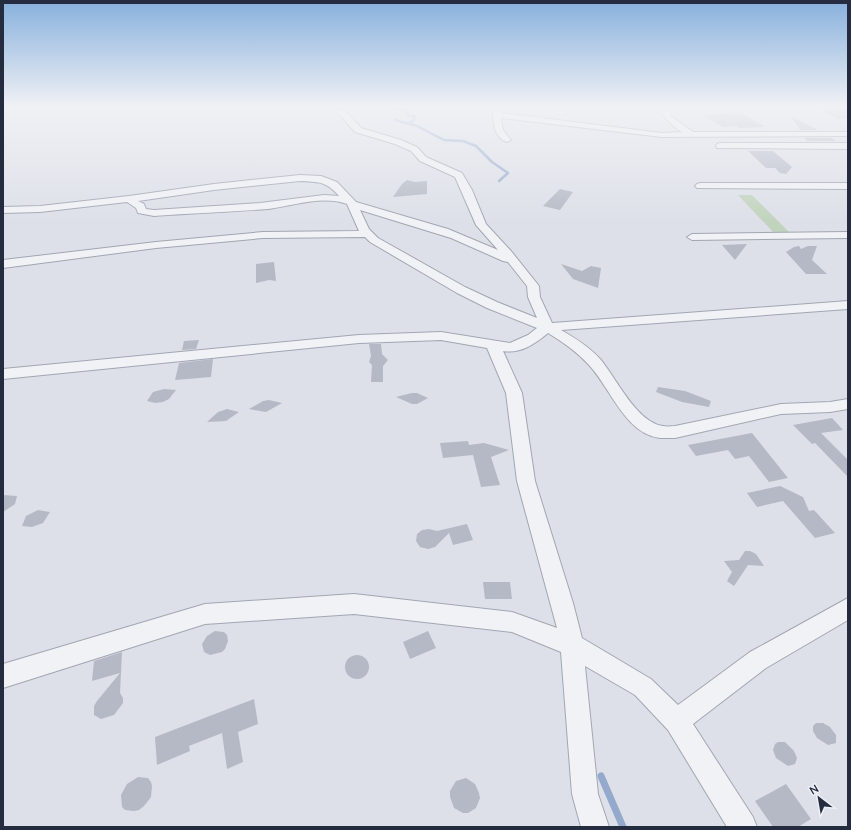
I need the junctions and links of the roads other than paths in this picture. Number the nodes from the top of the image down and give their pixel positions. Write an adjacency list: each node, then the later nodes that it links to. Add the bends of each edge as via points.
1 (404, 145): 12 (street, via 414,149 423,159 459,175 481,225)
2 (709, 146): 3 (street)
3 (848, 146)
4 (700, 186): 5 (street)
5 (848, 186)
6 (129, 199): 7 (street, via 140,206 142,211 154,213 275,205 316,199 335,198); 7 (street, via 300,178 321,179 334,184); 8 (street, via 40,209)
7 (350, 202): 9 (street); 12 (street, via 372,212 423,224 458,236)
8 (3, 210)
9 (366, 234): 13 (street, via 263,235); 17 (street, via 461,290)
10 (848, 235): 11 (street)
11 (692, 237)
12 (514, 262): 17 (street, via 533,286 534,297)
13 (3, 264)
14 (831, 305): 15 (street); 16 (street); 17 (street)
15 (848, 305)
16 (848, 318)
17 (547, 327): 18 (street, via 533,338 512,348); 20 (street, via 575,344 595,362 629,411 643,424 659,432 675,432 781,409)
18 (493, 346): 19 (street, via 441,336 359,339); 22 (street, via 514,393 526,481)
19 (3, 374)
20 (848, 404)
21 (848, 608): 24 (street, via 758,660)
22 (572, 644): 23 (street, via 512,622 354,604 204,614); 24 (street, via 643,687); 25 (street, via 584,794)
23 (3, 676)
24 (677, 721): 26 (street)
25 (595, 827)
26 (743, 827)

